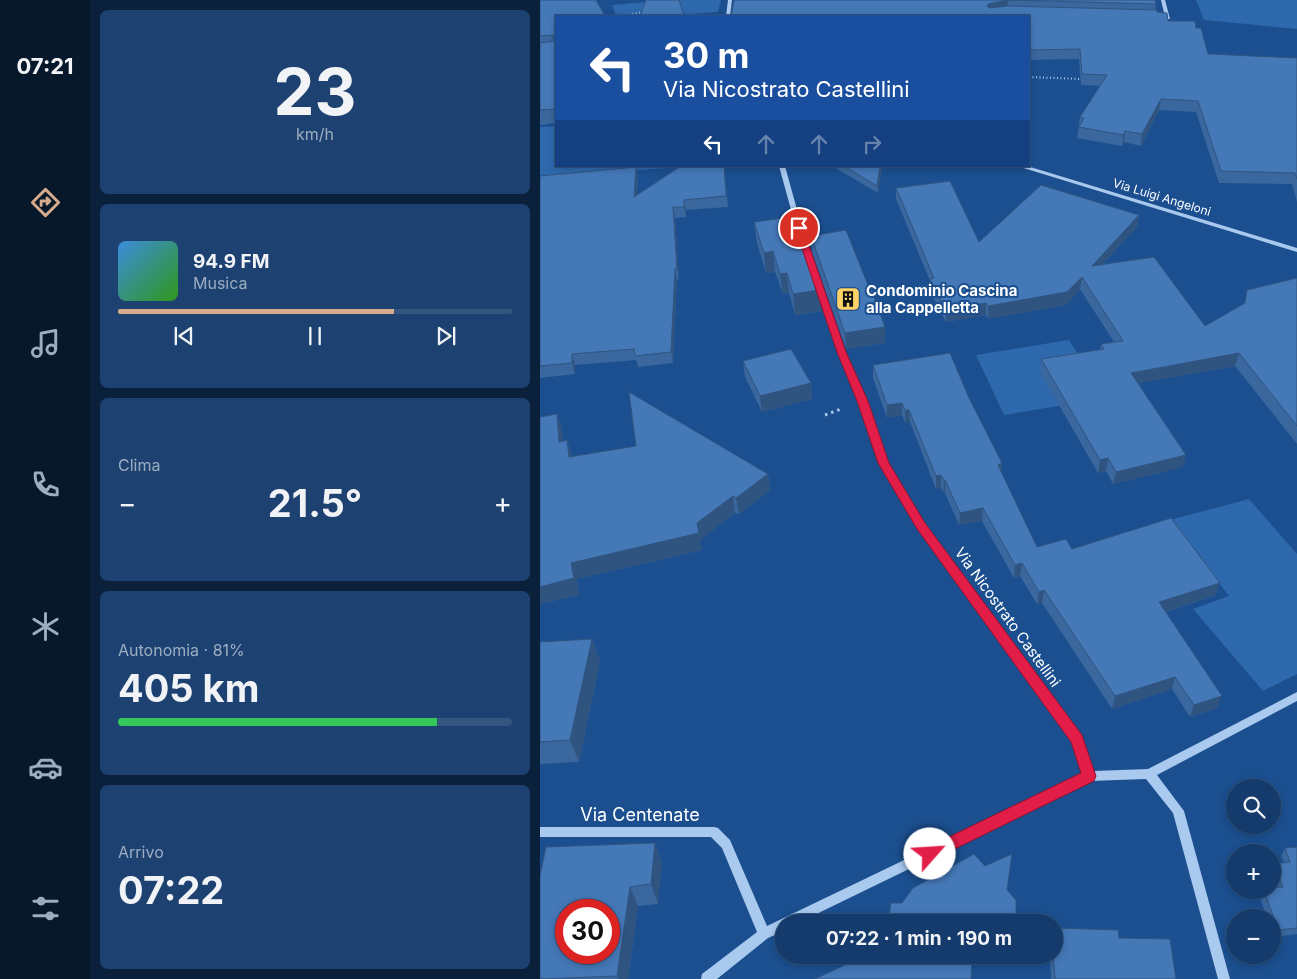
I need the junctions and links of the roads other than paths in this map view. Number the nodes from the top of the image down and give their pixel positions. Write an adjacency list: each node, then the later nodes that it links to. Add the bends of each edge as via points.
1 (730, 0): 3 (street)
2 (1163, 0): 4 (street, via 1168,18)
3 (728, 15)
4 (1149, 18)
5 (782, 167): 10 (street, Via Nicostrato Castellini, via 799,228 883,463 921,526 1077,739)
6 (1023, 167): 7 (street, Via Luigi Angeloni)
7 (1297, 250)
8 (1297, 696): 9 (street)
9 (1149, 774): 10 (street); 16 (street, via 1178,811)
10 (1089, 776): 12 (street)
11 (540, 832): 14 (street, Via Centenate, via 714,832 726,844)
12 (804, 914)
13 (775, 929): 14 (street)
14 (764, 934): 15 (street)
15 (706, 979)
16 (1224, 979)

